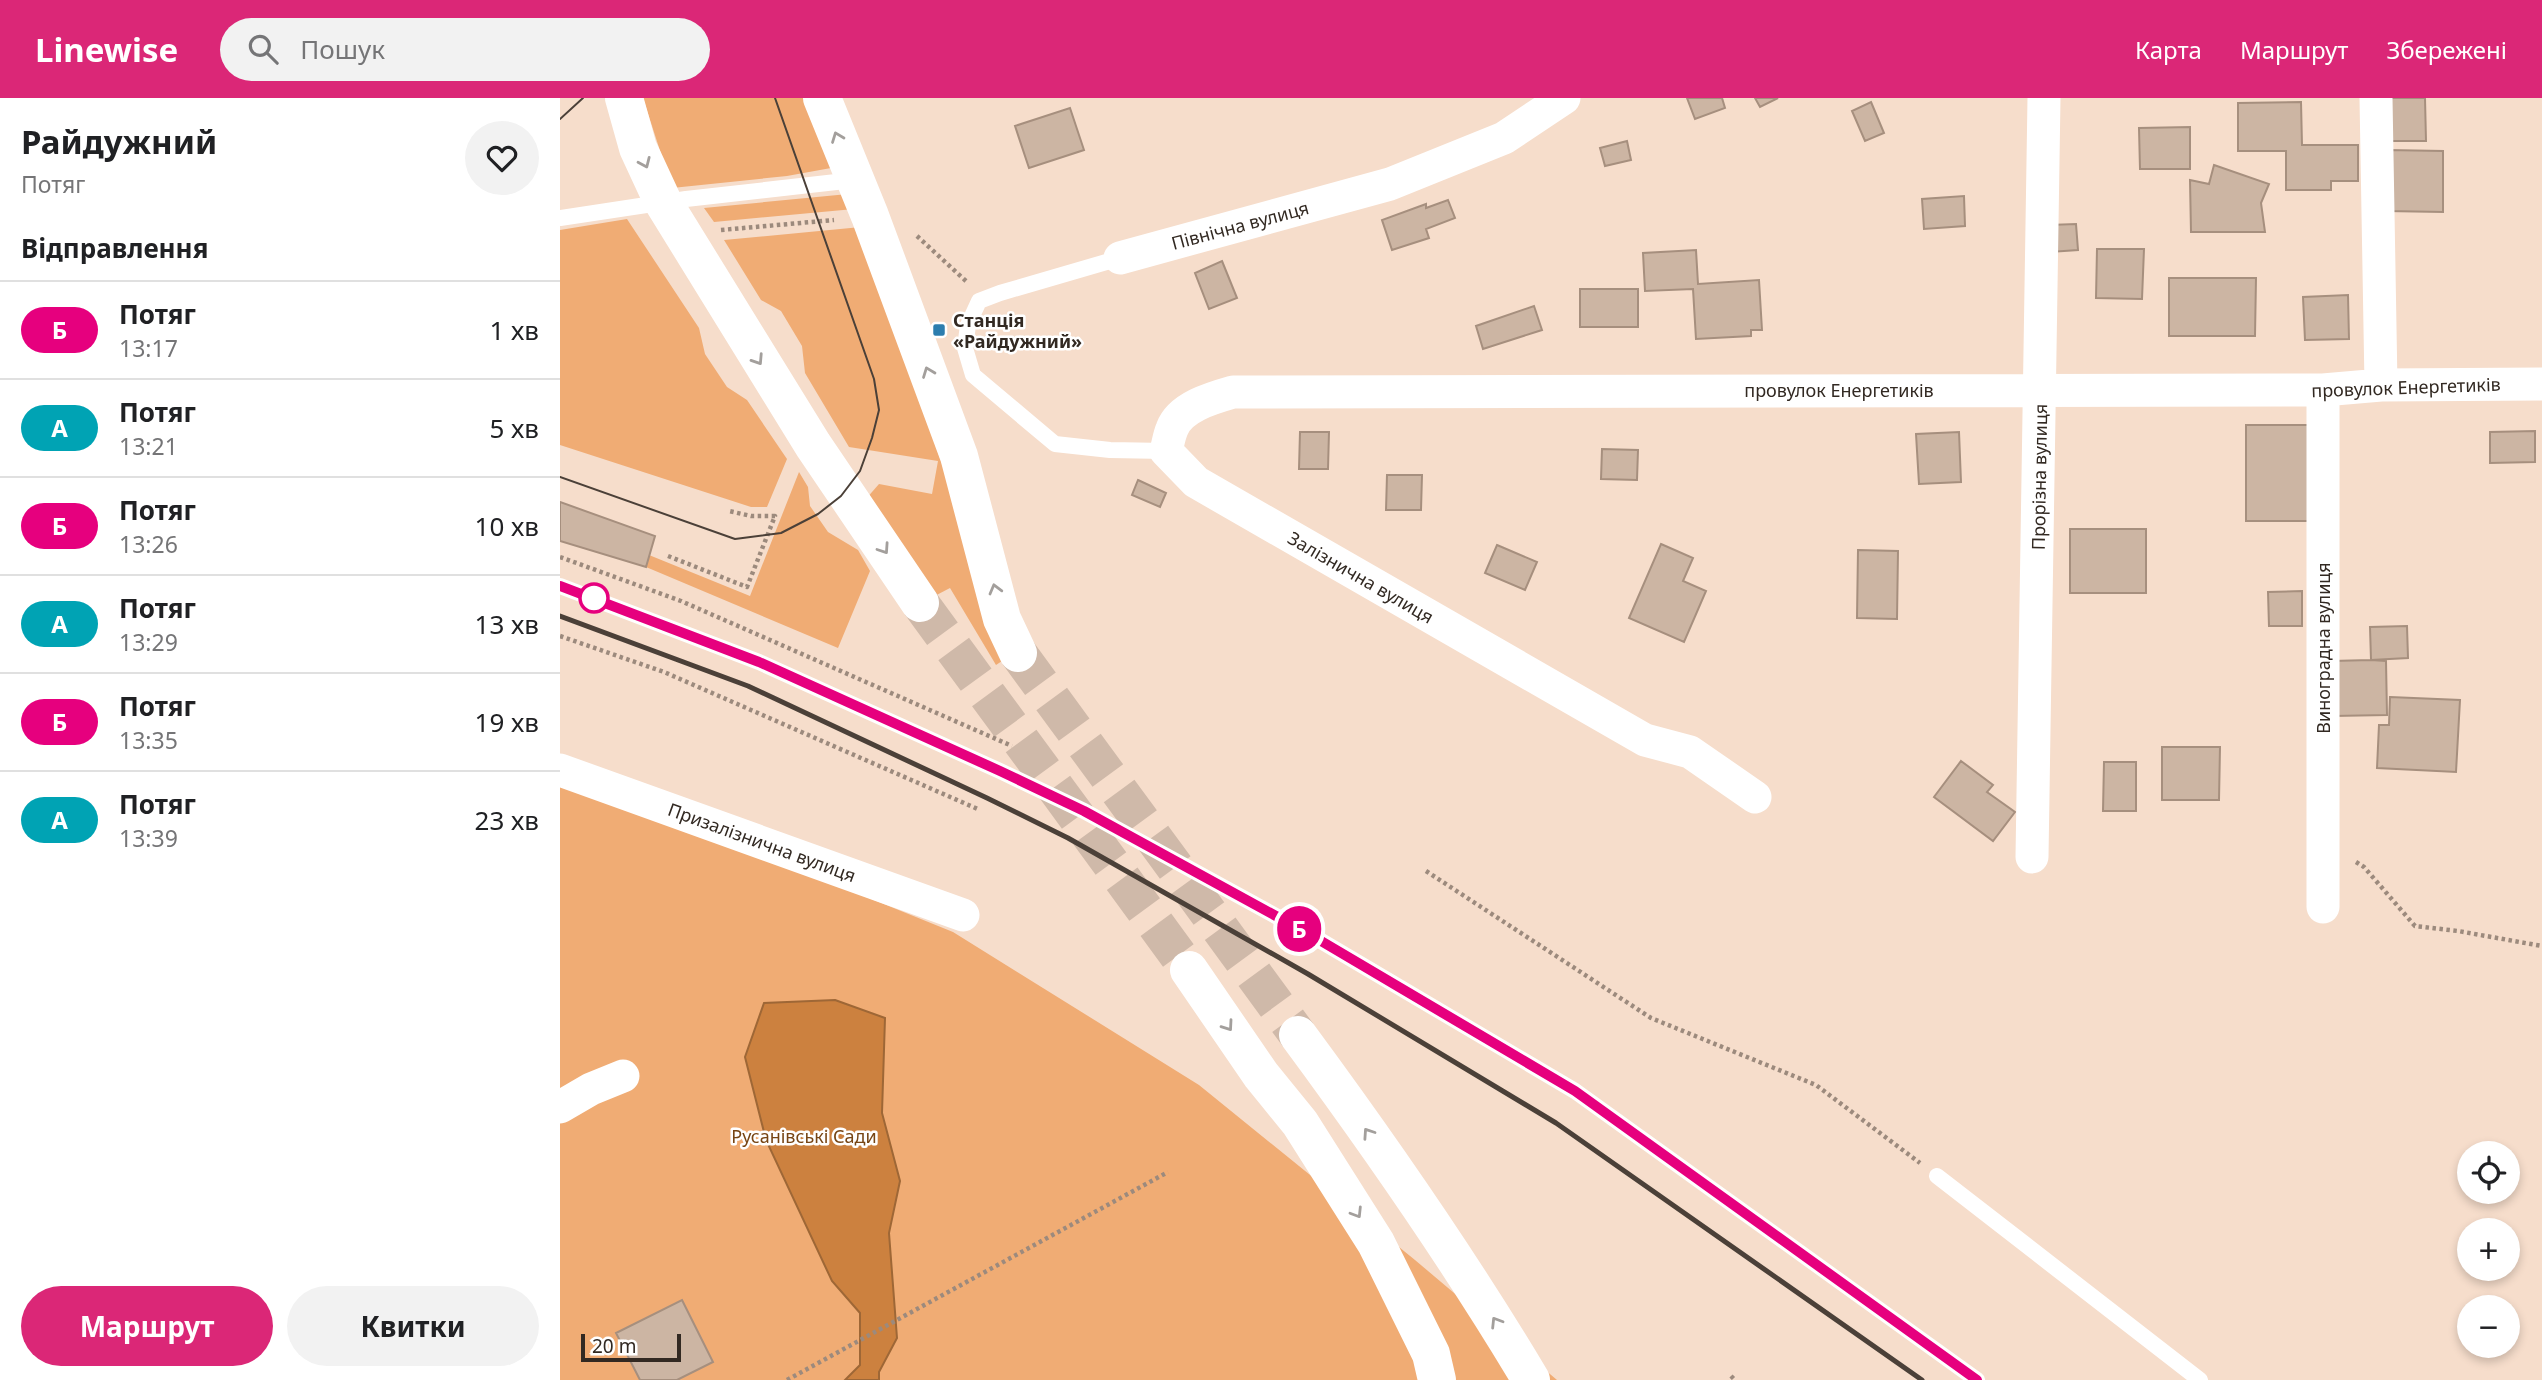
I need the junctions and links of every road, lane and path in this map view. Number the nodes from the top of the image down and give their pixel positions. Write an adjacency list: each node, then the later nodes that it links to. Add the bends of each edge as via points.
1 (624, 98): 9 (main road, one-way to 9, via 638,148)
2 (822, 98): 6 (main road, one-way to 2)
3 (1564, 98): 10 (street, Північна вулиця, via 1504,138 1390,184)
4 (2044, 98): 13 (street, Прорізна вулиця)
5 (2376, 98): 12 (street)
6 (854, 180): 7 (main road); 9 (lane)
7 (870, 216): 9 (path); 21 (main road, one-way to 7, via 1002,619 960,456)
8 (560, 218): 9 (lane)
9 (672, 218): 19 (main road, one-way to 19, via 813,445)
10 (1120, 258): 15 (lane, Північна вулиця, via 979,301 968,325 965,348 973,375 1055,444)
11 (2542, 384): 12 (street, провулок Енергетиків)
12 (2381, 385): 14 (street, провулок Енергетиків)
13 (2041, 390): 14 (street, провулок Енергетиків); 15 (street, провулок Енергетиків, via 1233,392 1189,409 1173,426); 27 (street, Прорізна вулиця)
14 (2323, 390): 26 (street, Виноградна вулиця)
15 (1166, 451): 24 (street, Залізнична вулиця, via 1196,482 1645,740 1690,752)
16 (729, 511): 17 (path, via 775,516 747,587)
17 (668, 556)
18 (560, 557): 22 (path, via 681,601)
19 (920, 604)
20 (560, 636): 25 (path, via 664,672)
21 (1018, 653)
22 (1012, 746)
23 (560, 770): 30 (street, Призалізнична вулиця)
24 (1755, 797)
25 (980, 810)
26 (2323, 839): 29 (street, Виноградна вулиця); 31 (path, via 2364,867 2415,926)
27 (2032, 857)
28 (1426, 871): 37 (path, via 1651,1018 1816,1085)
29 (2323, 907)
30 (963, 915)
31 (2542, 946)
32 (1189, 970): 39 (main road, one-way to 39, via 1300,1123 1376,1243 1431,1354)
33 (1298, 1035): 40 (main road, one-way to 33)
34 (623, 1076): 35 (street)
35 (560, 1107)
36 (1168, 1172): 38 (path)
37 (1937, 1176): 41 (lane)
38 (787, 1380)
39 (1437, 1380)
40 (1531, 1380)
41 (2200, 1380)

